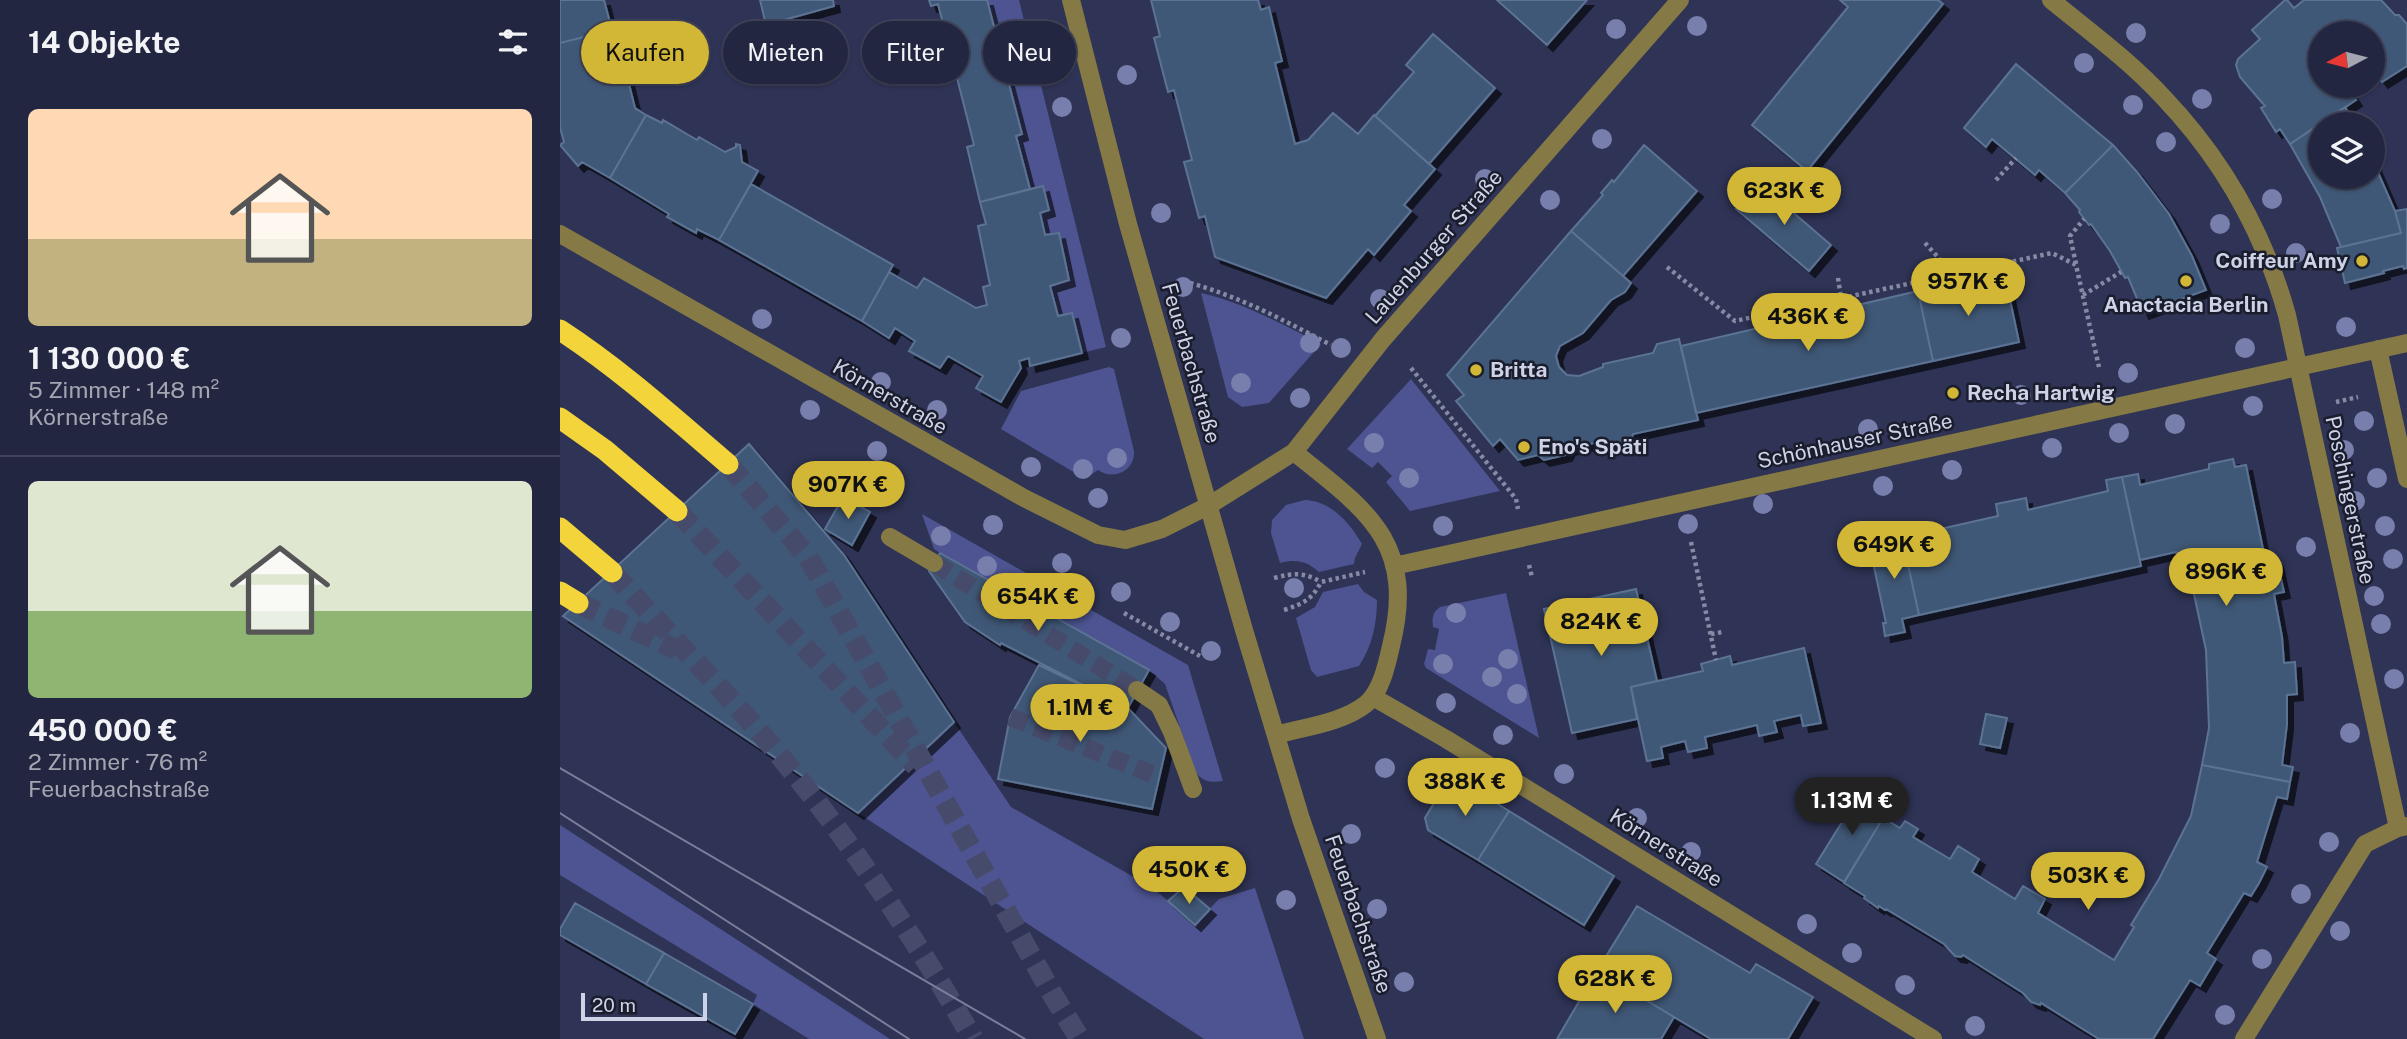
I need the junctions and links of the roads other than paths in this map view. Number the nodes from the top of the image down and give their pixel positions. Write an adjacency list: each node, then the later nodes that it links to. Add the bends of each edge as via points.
1 (1072, 0): 13 (street, Feuerbachstraße, via 1128,224)
2 (1680, 0): 10 (street, Lauenburger Straße, via 1383,339)
3 (2051, 0): 8 (street, Poschingerstraße, via 2164,97 2216,162 2234,189 2278,282)
4 (560, 234): 13 (street, Körnerstraße, via 937,450 1098,535 1125,540 1162,529)
5 (560, 330): 11 (highway, via 643,391)
6 (2407, 343): 7 (street, Schönhauser Straße)
7 (2378, 349): 8 (street, Schönhauser Straße); 12 (street)
8 (2298, 367): 18 (street, Schönhauser Straße); 24 (street, Poschingerstraße)
9 (560, 418): 14 (highway)
10 (1294, 452): 13 (street, Lauenburger Straße); 18 (street, via 1373,521 1383,539)
11 (728, 464)
12 (2407, 479)
13 (1209, 506): 22 (street, Feuerbachstraße)
14 (677, 511)
15 (560, 528): 19 (highway)
16 (890, 537): 17 (street)
17 (934, 564)
18 (1385, 568): 21 (street, via 1398,593 1397,624)
19 (612, 572)
20 (1138, 690): 23 (street, via 1159,705)
21 (1373, 697): 22 (street, via 1352,712); 26 (street, Körnerstraße)
22 (1276, 735): 25 (street, Feuerbachstraße)
23 (1193, 789)
24 (2402, 827): 27 (street, Poschingerstraße, via 2365,844)
25 (1375, 1033)
26 (1934, 1039)
27 (2244, 1039)

